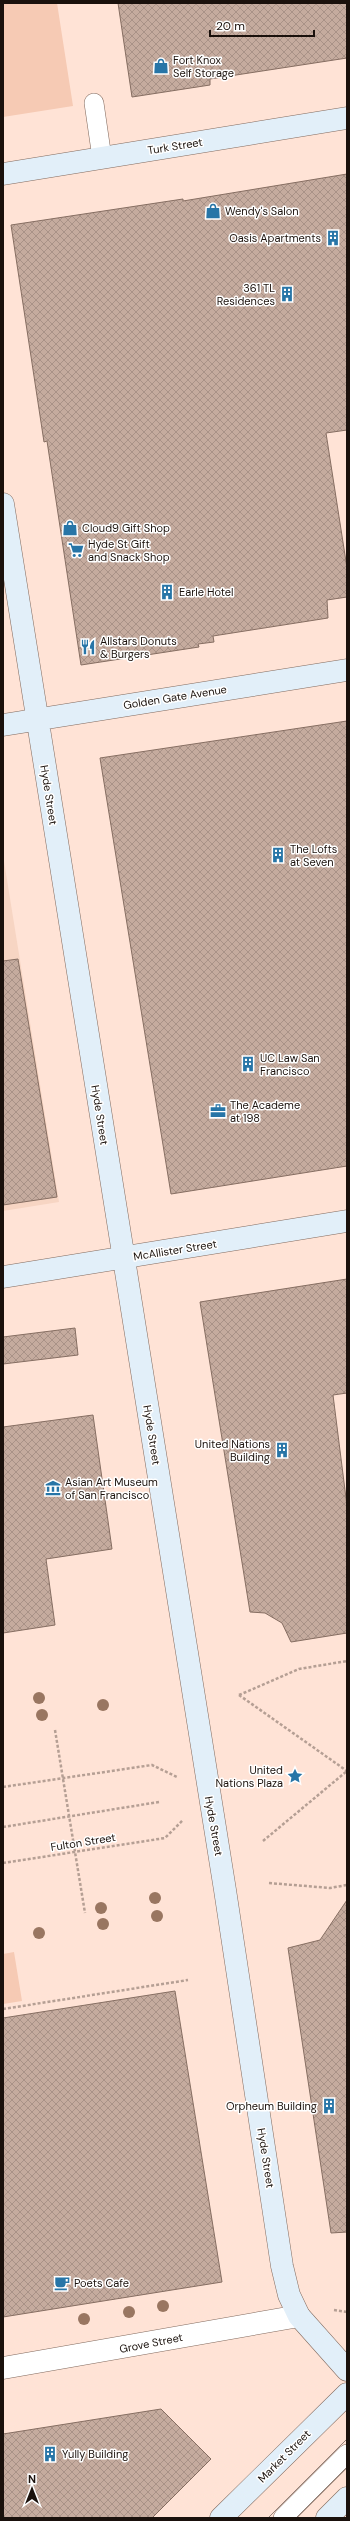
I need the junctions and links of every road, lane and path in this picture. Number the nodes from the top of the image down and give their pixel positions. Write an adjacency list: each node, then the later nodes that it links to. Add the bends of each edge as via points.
1 (94, 103): 3 (lane)
2 (347, 118): 3 (street, Turk Street)
3 (102, 158): 4 (street, Turk Street)
4 (3, 174)
5 (3, 504): 7 (street, Hyde Street)
6 (347, 670): 7 (street, Golden Gate Avenue)
7 (38, 720): 8 (street, Golden Gate Avenue); 10 (street, Hyde Street)
8 (3, 725)
9 (347, 1221): 10 (street, McAllister Street)
10 (124, 1258): 11 (street, McAllister Street); 32 (street, Hyde Street, via 282,2266 289,2295)
11 (3, 1277)
12 (347, 1661): 15 (path, via 299,1669 239,1695)
13 (55, 1730): 16 (path)
14 (152, 1764): 16 (path)
15 (347, 1771): 22 (path)
16 (63, 1777): 17 (path); 19 (path)
17 (3, 1787)
18 (159, 1802): 19 (path)
19 (69, 1816): 20 (path); 23 (path)
20 (3, 1827)
21 (165, 1838): 23 (path, Fulton Street)
22 (263, 1841)
23 (75, 1852): 24 (path, Fulton Street); 27 (path)
24 (3, 1863)
25 (269, 1883): 26 (path, via 330,1888)
26 (347, 1885)
27 (85, 1913)
28 (188, 1980): 29 (path)
29 (3, 2010)
30 (339, 2309): 31 (path)
31 (347, 2312)
32 (299, 2316): 33 (street, Grove Street); 34 (street, Hyde Street)
33 (3, 2368)
34 (347, 2370)
35 (347, 2394): 38 (street, Market Street)
36 (347, 2454): 39 (lane)
37 (347, 2498): 40 (street)
38 (221, 2518)
39 (283, 2518)
40 (327, 2518)

